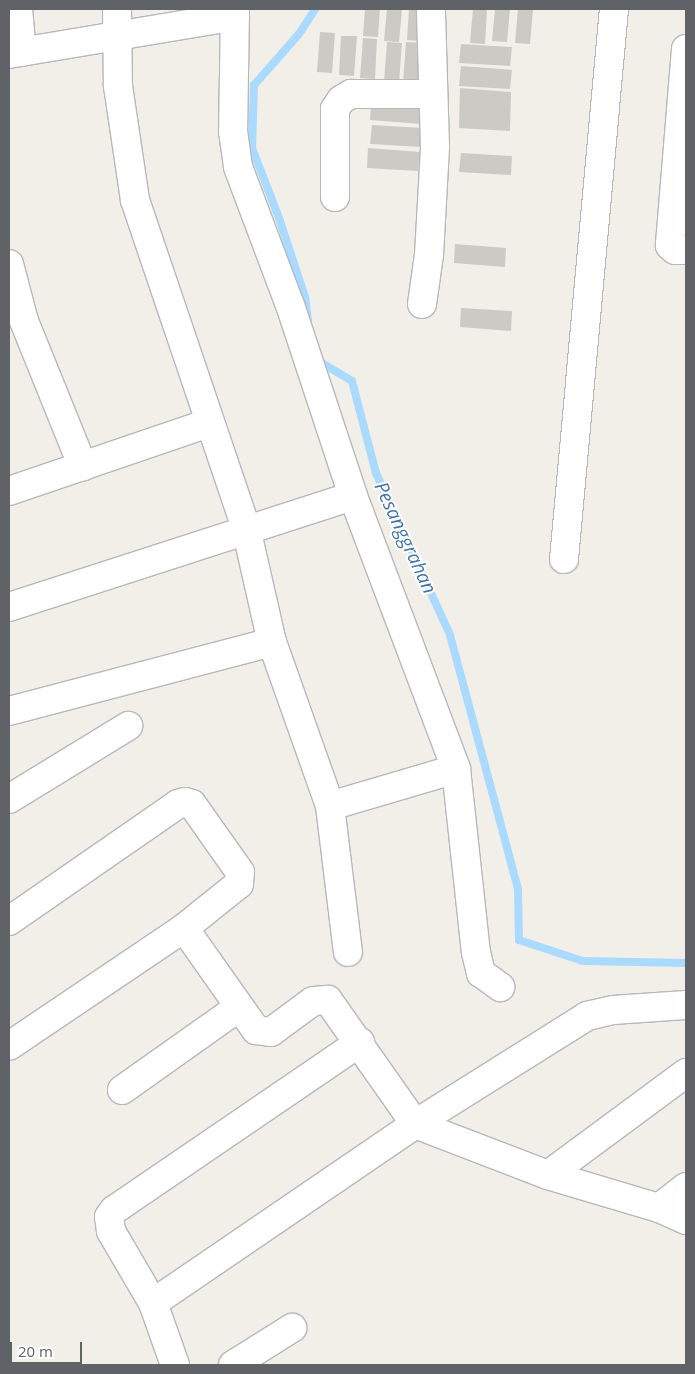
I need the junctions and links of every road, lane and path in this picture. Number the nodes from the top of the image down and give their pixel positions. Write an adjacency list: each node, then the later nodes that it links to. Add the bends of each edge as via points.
1 (18, 9): 7 (street)
2 (431, 9): 8 (street, via 434,36)
3 (614, 9): 19 (street)
4 (235, 13): 5 (street); 17 (street, via 233,131 238,167 290,305)
5 (118, 22): 7 (street); 14 (street, via 118,86 135,200)
6 (686, 49): 10 (street, via 670,245 675,250)
7 (16, 53)
8 (432, 94): 9 (street, via 351,94 341,100 335,109); 12 (street, via 435,147 429,255)
9 (335, 197)
10 (686, 250)
11 (9, 264): 13 (street)
12 (422, 304)
13 (17, 322): 15 (street)
14 (209, 423): 15 (street); 18 (street)
15 (83, 467): 16 (street)
16 (9, 491)
17 (353, 496): 18 (street); 24 (street)
18 (246, 528): 20 (street); 21 (street)
19 (564, 559)
20 (9, 607)
21 (272, 642): 22 (street); 26 (street)
22 (9, 711)
23 (128, 726): 25 (street)
24 (456, 769): 26 (street); 30 (street, via 476,952 481,973)
25 (9, 800)
26 (330, 806): 29 (street)
27 (9, 921): 28 (street, via 185,802 192,804 240,872 241,879 240,884)
28 (184, 928): 32 (street); 34 (street)
29 (348, 952)
30 (500, 987)
31 (686, 1005): 37 (street, via 613,1010 587,1016)
32 (238, 1008): 33 (street, via 256,1030 266,1033 276,1030 313,1001 323,998 332,1004); 36 (street)
33 (360, 1042): 37 (street); 42 (street, via 114,1210 110,1217 110,1231)
34 (9, 1046)
35 (686, 1073): 38 (street)
36 (122, 1090)
37 (415, 1124): 38 (street); 42 (street)
38 (548, 1175): 40 (street)
39 (686, 1187): 40 (street)
40 (658, 1208): 41 (street)
41 (686, 1220)
42 (153, 1303): 44 (street)
43 (292, 1328): 45 (street)
44 (175, 1365)
45 (233, 1365)

